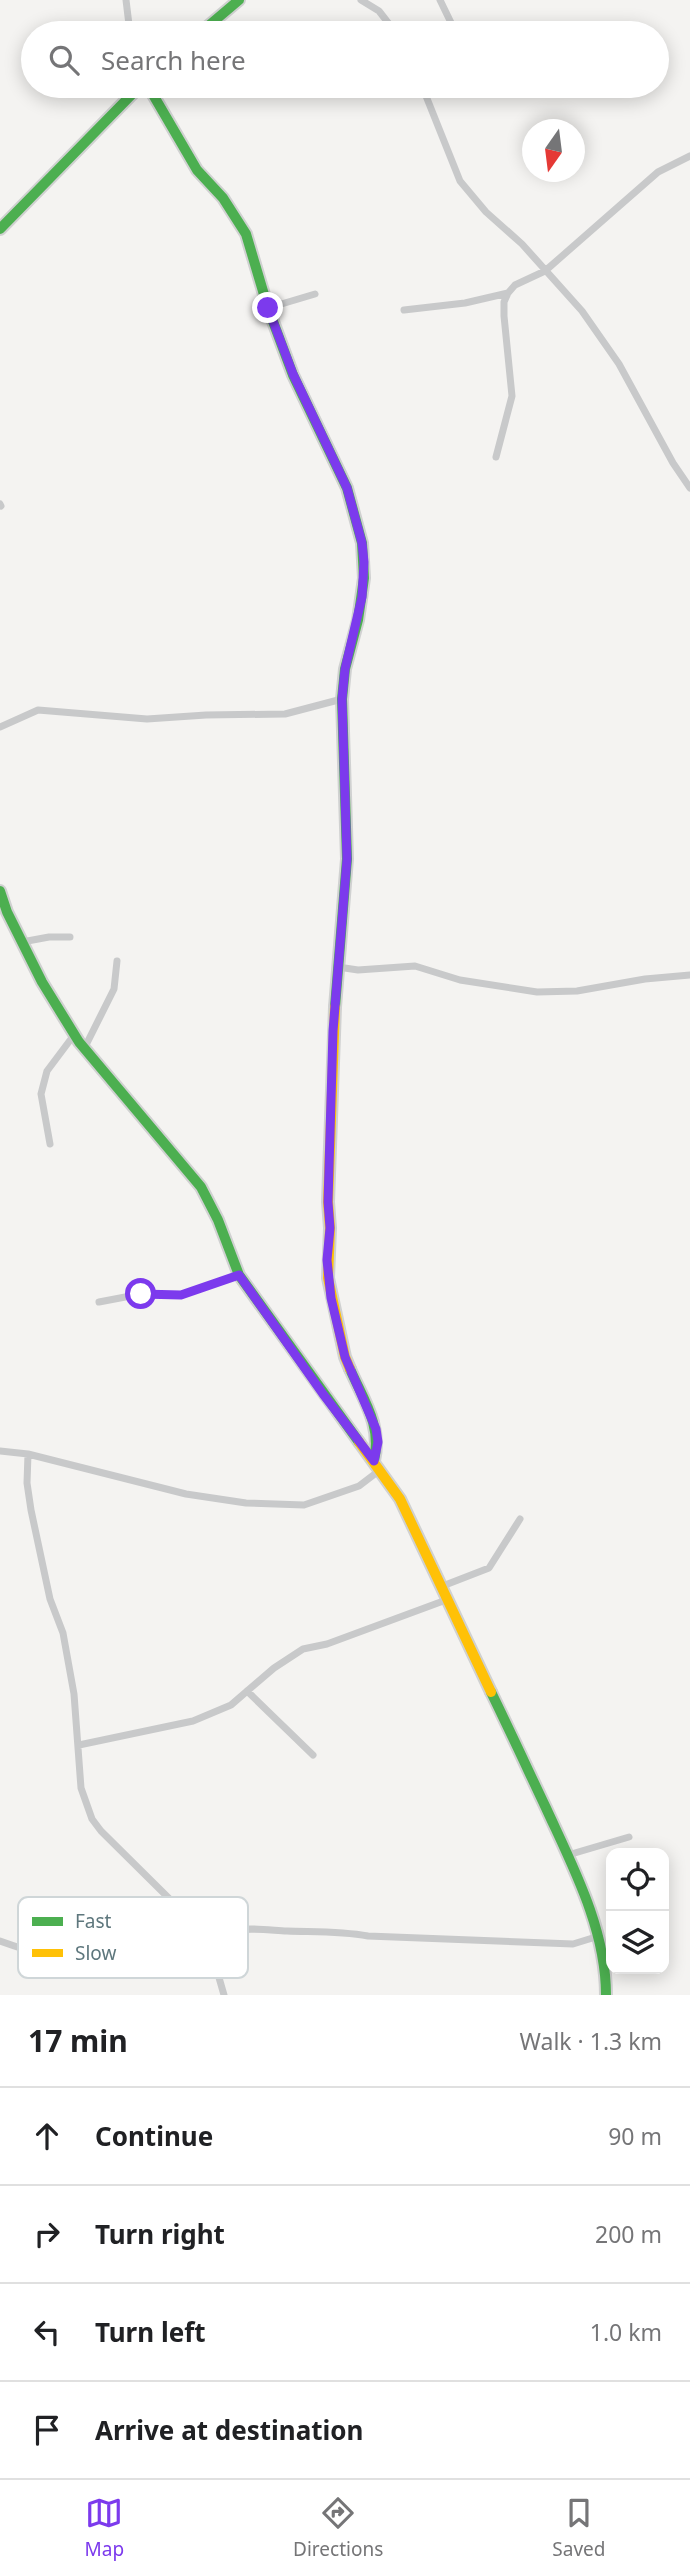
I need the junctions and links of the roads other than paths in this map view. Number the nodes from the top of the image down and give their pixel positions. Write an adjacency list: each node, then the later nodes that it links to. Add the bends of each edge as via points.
1 (126, 0): 5 (street)
2 (239, 0): 6 (street)
3 (361, 0): 7 (street)
4 (440, 0): 8 (street)
5 (129, 21)
6 (214, 21)
7 (387, 21)
8 (450, 21)
9 (128, 98): 13 (street)
10 (155, 98): 17 (street, via 197,170 223,198 246,234)
11 (427, 98): 14 (street, via 460,181)
12 (690, 156): 14 (street, via 658,172)
13 (0, 229)
14 (545, 271): 15 (street); 20 (street, via 599,334)
15 (508, 293): 18 (street); 19 (street, via 504,316 512,396)
16 (315, 294): 17 (street)
17 (268, 308): 21 (street, via 293,374 347,488 362,543 364,578)
18 (404, 310)
19 (496, 457)
20 (690, 488)
21 (342, 699): 22 (street, via 285,714 147,719 38,710); 27 (street, via 347,859)
22 (0, 727)
23 (0, 891): 25 (street)
24 (69, 937): 25 (street)
25 (23, 942): 29 (street)
26 (117, 961): 30 (street, via 114,989)
27 (338, 967): 28 (street, via 415,966 460,980 537,992); 36 (street, via 328,1278 345,1357 376,1429)
28 (690, 975)
29 (74, 1035): 30 (street); 31 (street, via 47,1072 41,1094)
30 (84, 1049): 32 (street, via 201,1187)
31 (50, 1144)
32 (239, 1275): 33 (street, via 181,1295 141,1294); 36 (street)
33 (99, 1302)
34 (0, 1451): 35 (street)
35 (29, 1454): 36 (street, via 186,1494 269,1504 304,1505 359,1486); 41 (street, via 31,1510 50,1599 63,1633)
36 (377, 1466): 38 (street, via 400,1499)
37 (520, 1520): 38 (street, via 489,1568)
38 (440, 1587): 39 (street)
39 (446, 1600): 40 (street, via 303,1649); 44 (street)
40 (247, 1691): 41 (street, via 231,1705 192,1721); 42 (street)
41 (79, 1745): 45 (street, via 81,1788 92,1819)
42 (313, 1755)
43 (629, 1837): 44 (street)
44 (568, 1855): 47 (street)
45 (169, 1897)
46 (248, 1929): 47 (street, via 573,1944)
47 (599, 1936): 52 (street)
48 (0, 1941): 49 (street)
49 (18, 1947)
50 (219, 1978): 51 (street)
51 (224, 1995)
52 (606, 1995)

